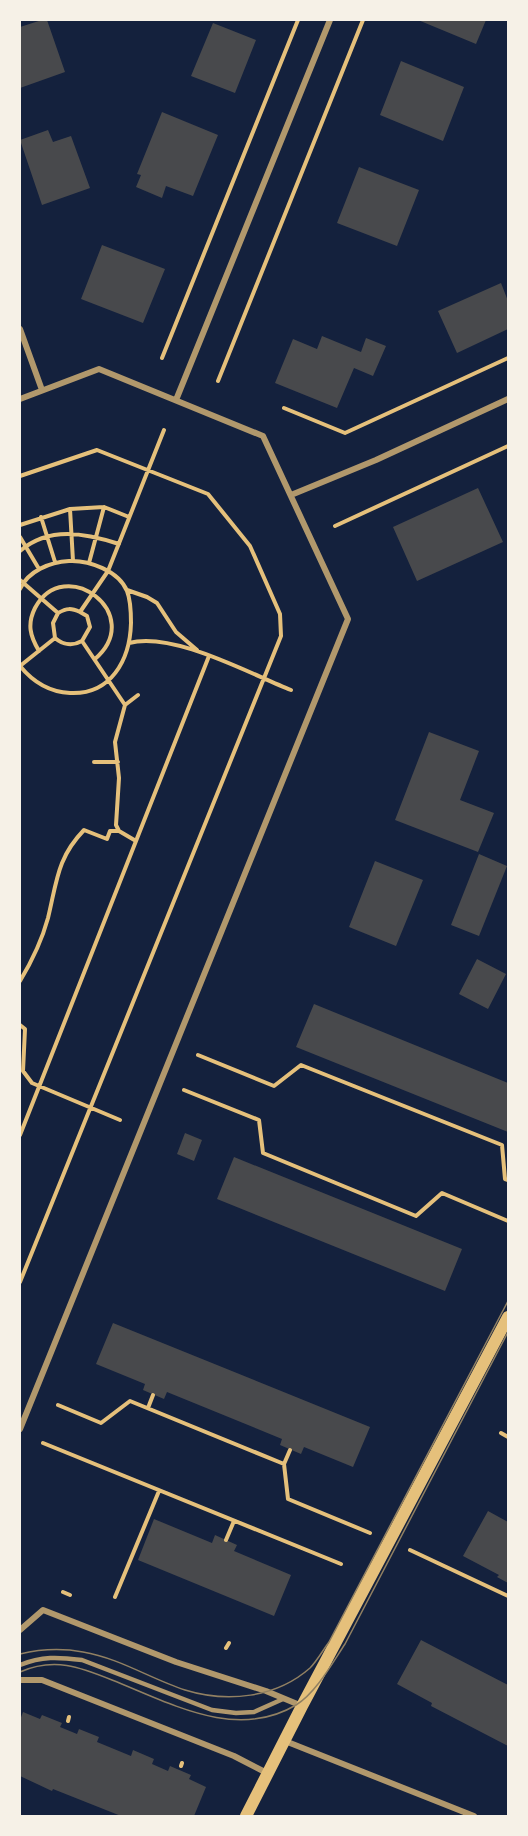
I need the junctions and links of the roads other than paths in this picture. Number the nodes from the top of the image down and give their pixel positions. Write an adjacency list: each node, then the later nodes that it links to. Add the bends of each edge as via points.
1 (330, 20): 6 (street)
2 (20, 329): 3 (street)
3 (42, 390): 4 (street); 6 (street, via 99,369)
4 (20, 399)
5 (508, 399): 7 (street)
6 (176, 400): 7 (street, via 263,436)
7 (291, 495): 9 (street, via 348,619)
8 (508, 1317): 14 (main road)
9 (20, 1429)
10 (20, 1630): 13 (street, via 44,1610)
11 (20, 1665): 13 (lane, via 37,1658 82,1660 212,1710 255,1712)
12 (20, 1680): 16 (street, via 42,1680)
13 (283, 1699): 14 (street)
14 (302, 1706): 15 (main road)
15 (285, 1740): 16 (main road); 18 (street)
16 (268, 1773): 17 (main road)
17 (246, 1816)
18 (474, 1816)

